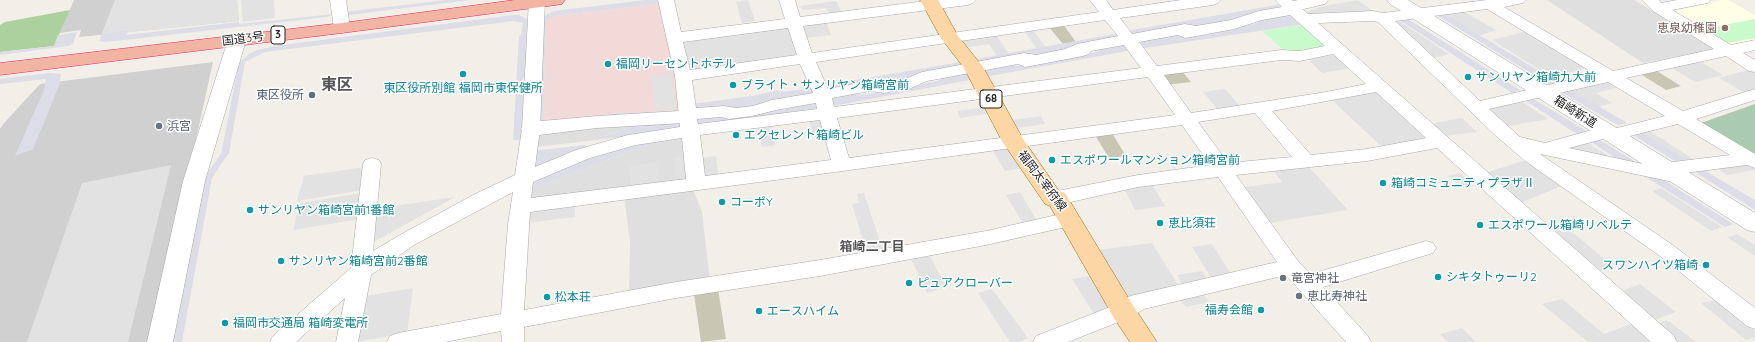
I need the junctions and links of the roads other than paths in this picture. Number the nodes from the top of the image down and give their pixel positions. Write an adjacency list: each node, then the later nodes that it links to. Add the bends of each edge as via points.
1 (338, 0): 22 (street)
2 (556, 0): 12 (highway, 国道3号 / 3)
3 (666, 0): 23 (street)
4 (787, 0): 21 (street)
5 (968, 0): 13 (street)
6 (1098, 0): 18 (street)
7 (1213, 0): 18 (street)
8 (1319, 0): 14 (street)
9 (1396, 0): 17 (street, 箱崎新道)
10 (1518, 0): 15 (street)
11 (1703, 0): 16 (street)
12 (536, 1): 22 (highway, 国道3号 / 3); 48 (street)
13 (931, 3): 21 (street); 24 (main road, 福岡太宰府線 / 68)
14 (1287, 4): 20 (street); 25 (street, via 1287,11 1234,24 1178,34 1166,32)
15 (1489, 4): 17 (street); 36 (street)
16 (1654, 4): 29 (street)
17 (1419, 14): 19 (street); 38 (street, 箱崎新道)
18 (1110, 15): 24 (street); 25 (street)
19 (1383, 18): 20 (street, via 1373,16); 43 (street)
20 (1306, 19): 28 (street)
21 (795, 23): 23 (street); 30 (street)
22 (342, 28): 26 (highway, 国道3号 / 3)
23 (674, 38): 35 (street)
24 (950, 38): 30 (street); 31 (main road, 福岡太宰府線 / 68)
25 (1128, 39): 31 (street, via 1077,49 1071,54 1016,64 1004,62); 34 (street)
26 (237, 40): 33 (highway, 国道3号 / 3); 73 (street, via 194,181)
27 (1755, 45): 29 (street)
28 (1338, 48): 34 (street, via 1300,56 1281,55); 37 (street)
29 (1727, 51): 32 (street); 36 (street)
30 (806, 58): 35 (street); 41 (street)
31 (974, 67): 39 (main road, 福岡太宰府線 / 68); 41 (street, via 922,77 911,83)
32 (1755, 67)
33 (0, 69)
34 (1154, 73): 39 (street); 46 (street)
35 (683, 76): 47 (street)
36 (1611, 76): 38 (street); 45 (street)
37 (1380, 86): 42 (street); 51 (street)
38 (1542, 91): 43 (street); 49 (street, 箱崎新道)
39 (987, 93): 44 (street); 50 (main road, 福岡太宰府線 / 68)
40 (1755, 94): 45 (street)
41 (822, 96): 44 (street); 47 (street)
42 (1259, 107): 46 (street); 55 (street)
43 (1476, 107): 52 (street)
44 (826, 114): 47 (street); 57 (street)
45 (1681, 118): 49 (street); 54 (street)
46 (1185, 119): 50 (street); 58 (street)
47 (689, 122): 48 (street, via 684,117); 60 (street, via 583,154); 61 (street)
48 (531, 129): 60 (street)
49 (1608, 133): 53 (street); 59 (street, 箱崎新道)
50 (1013, 141): 57 (street); 62 (main road, 福岡太宰府線 / 68, via 1053,199)
51 (1443, 141): 55 (street); 81 (street)
52 (1514, 141): 53 (street); 72 (street, via 1531,156 1667,251)
53 (1546, 149): 59 (street)
54 (1752, 160): 59 (street)
55 (1306, 161): 58 (street)
56 (372, 164): 68 (street)
57 (842, 165): 61 (street)
58 (1222, 170): 62 (street, via 1138,181); 67 (street)
59 (1672, 173): 65 (street, 箱崎新道)
60 (525, 178): 63 (street); 68 (street, via 436,224)
61 (696, 184): 63 (street)
62 (1057, 198): 64 (main road, 福岡太宰府線 / 68)
63 (521, 206): 71 (street)
64 (1070, 219): 70 (main road, 福岡太宰府線 / 68); 71 (street, via 986,238)
65 (1755, 224)
66 (1426, 248): 69 (street)
67 (1291, 266): 69 (street); 70 (street, via 1138,302)
68 (361, 271): 74 (street); 75 (street)
69 (1306, 284): 80 (street)
70 (1123, 311): 78 (street); 79 (main road, 福岡太宰府線 / 68)
71 (512, 320): 76 (street); 77 (street)
72 (1755, 320)
73 (160, 342)
74 (281, 342)
75 (348, 342)
76 (398, 342)
77 (513, 342)
78 (1044, 342)
79 (1144, 342)
80 (1360, 342)
81 (1666, 342)

